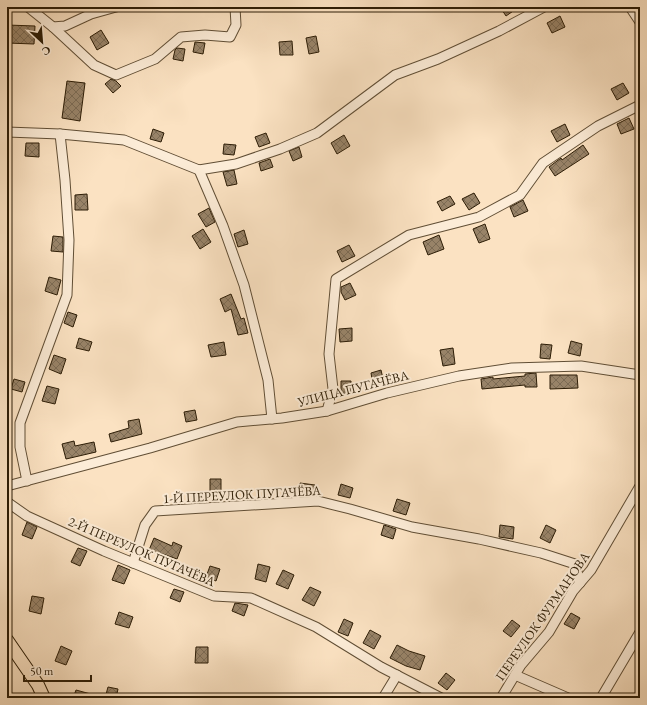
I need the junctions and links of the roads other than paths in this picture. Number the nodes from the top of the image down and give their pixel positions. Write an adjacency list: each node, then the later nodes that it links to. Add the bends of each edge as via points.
1 (28, 7): 7 (street)
2 (116, 7): 7 (street, via 91,14 65,26)
3 (235, 7): 7 (street, via 236,25 230,37 181,37 155,59 116,75 94,65)
4 (544, 7): 11 (street, via 438,59 395,75 317,133 236,164)
5 (630, 7): 6 (street)
6 (640, 22)
7 (53, 27)
8 (640, 105): 13 (street, via 598,126 543,163 520,195 479,217 409,235 336,279 329,354 333,389)
9 (7, 132): 10 (street)
10 (60, 134): 11 (street, via 124,140); 15 (street, via 69,240 68,295 20,423 20,447)
11 (199, 170): 14 (street, via 244,285 268,380)
12 (640, 375): 13 (street, УЛИЦА ПУГАЧЁВА, via 581,366 512,368 444,379)
13 (327, 411): 14 (street, УЛИЦА ПУГАЧЁВА)
14 (272, 419): 15 (street, УЛИЦА ПУГАЧЁВА, via 237,422)
15 (27, 481): 16 (street, УЛИЦА ПУГАЧЁВА)
16 (7, 486)
17 (640, 486): 20 (street, ПЕРЕУЛОК ФУРМАНОВА, via 591,570)
18 (7, 502): 19 (street, 2-Й ПЕРЕУЛОК ПУГАЧЁВА, via 27,516)
19 (133, 563): 20 (street, 1-Й ПЕРЕУЛОК ПУГАЧЁВА, via 145,525 155,511 318,501 412,527 541,553 574,564); 24 (street, 2-Й ПЕРЕУЛОК ПУГАЧЁВА, via 214,596 251,598 316,627)
20 (580, 583): 23 (street, ПЕРЕУЛОК ФУРМАНОВА, via 549,632)
21 (640, 632): 30 (street)
22 (7, 640): 25 (main road)
23 (515, 675): 28 (street, ПЕРЕУЛОК ФУРМАНОВА); 29 (street)
24 (397, 676): 26 (street); 27 (street, 2-Й ПЕРЕУЛОК ПУГАЧЁВА)
25 (44, 698)
26 (383, 698)
27 (441, 698)
28 (501, 698)
29 (568, 698)
30 (601, 698)

